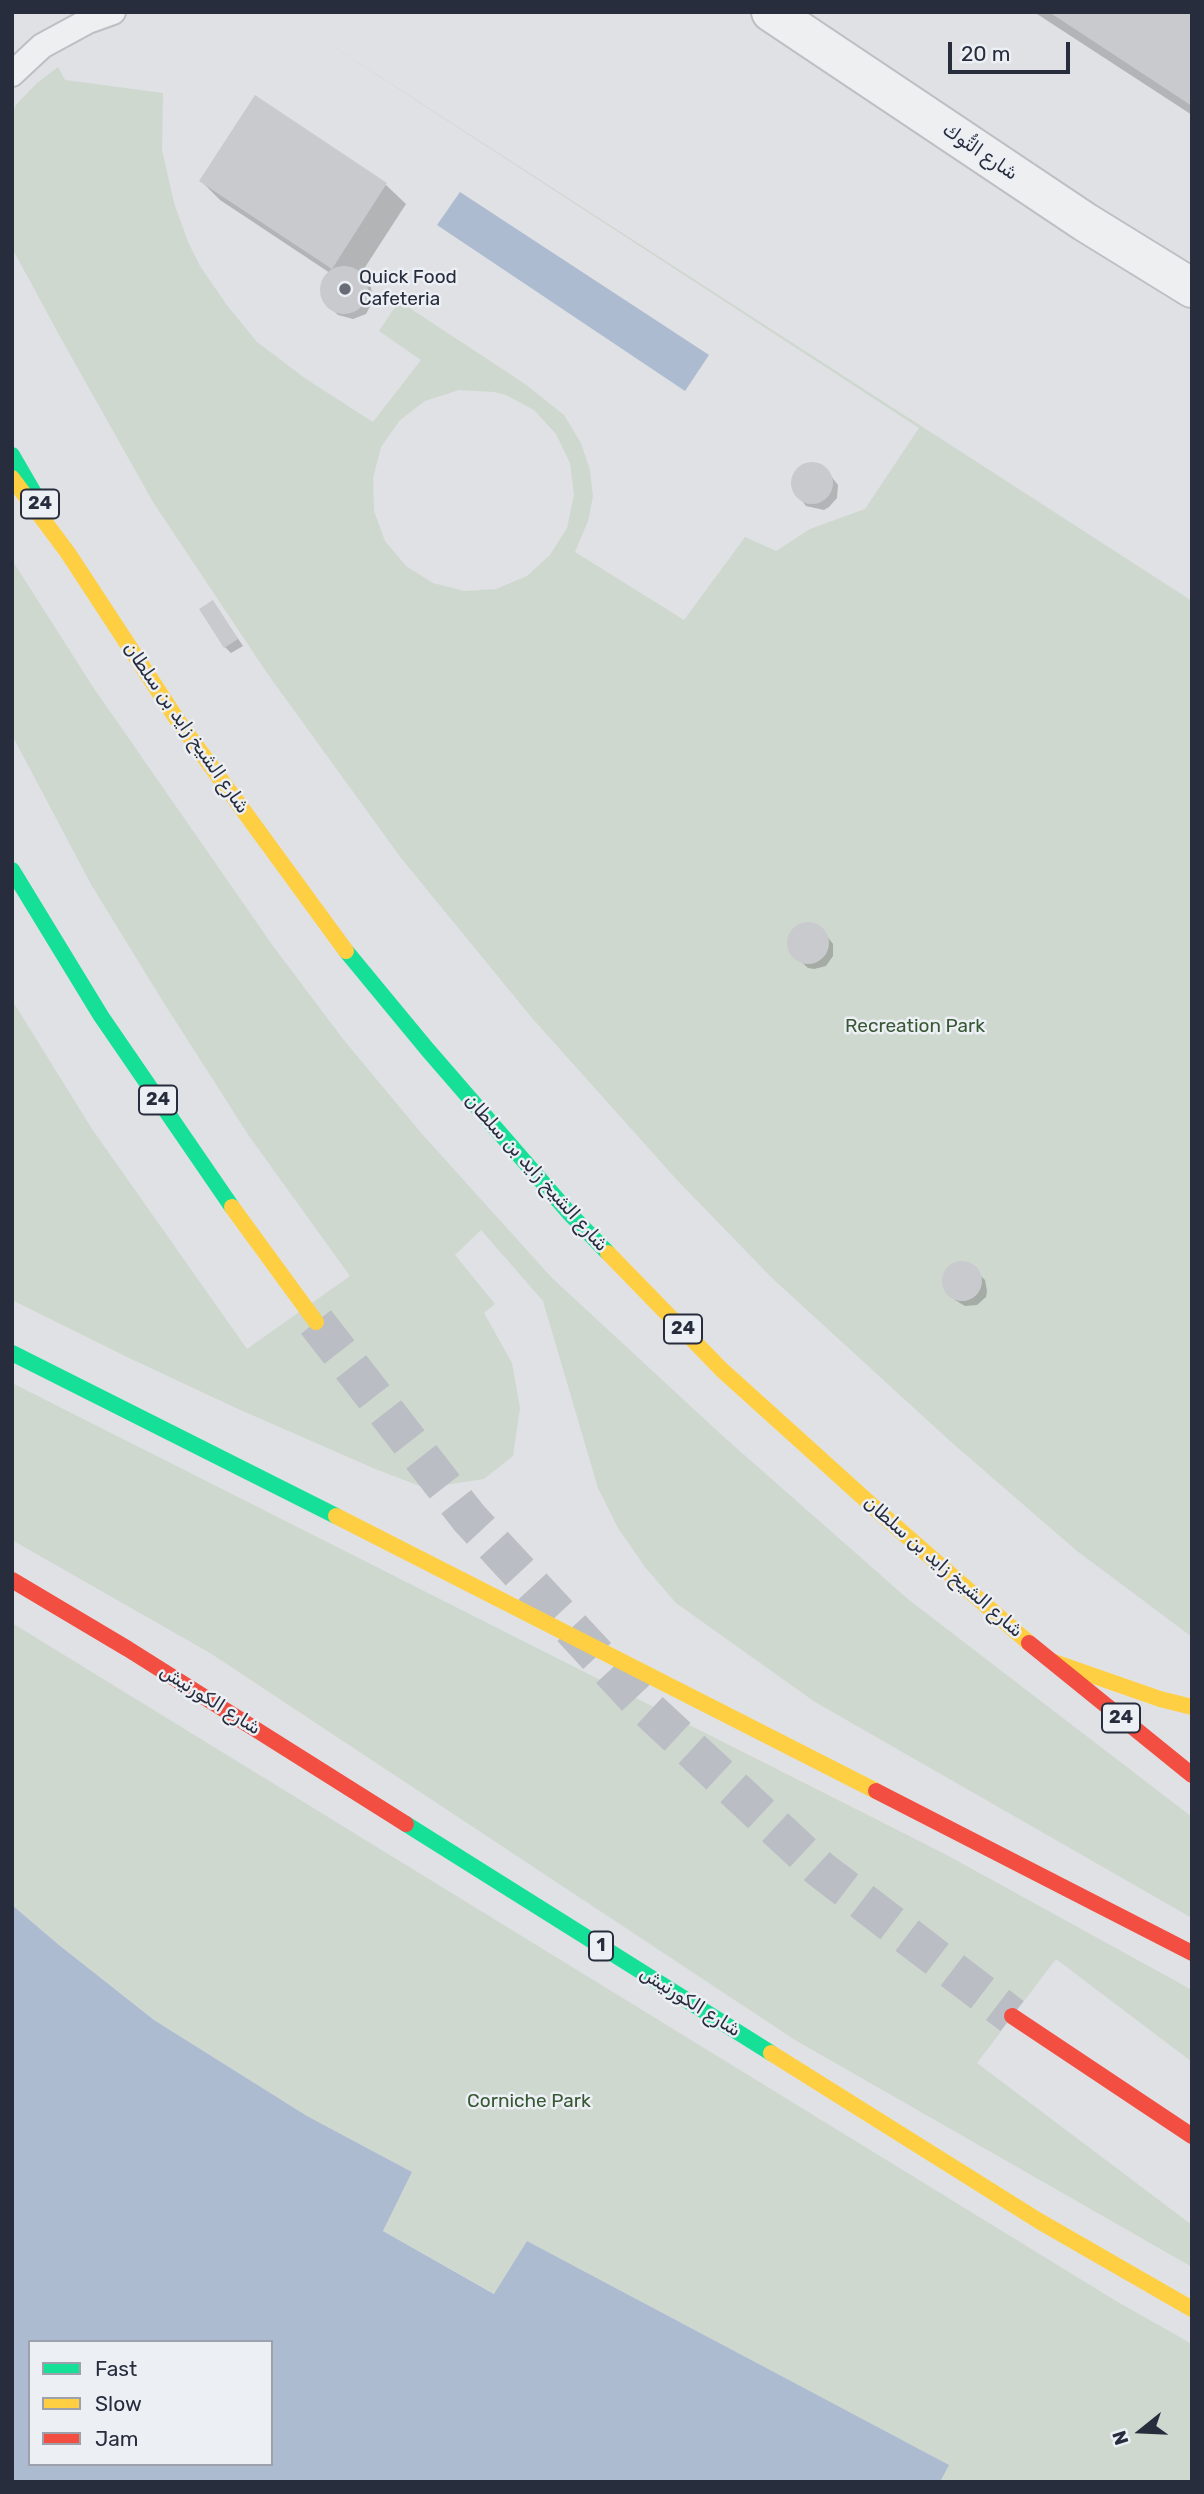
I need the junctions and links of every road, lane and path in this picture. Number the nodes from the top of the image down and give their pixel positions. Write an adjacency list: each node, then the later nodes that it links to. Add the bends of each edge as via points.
1 (113, 12): 3 (lane, via 42,46)
2 (771, 12): 4 (street, شارع التُّوك)
3 (12, 74)
4 (1192, 288)
5 (12, 455): 7 (main road, شارع الشيخ زايد بن سلطان / 24)
6 (12, 478): 7 (main road)
7 (68, 553): 12 (main road, شارع الشيخ زايد بن سلطان / 24, via 178,721 353,960 570,1214 722,1370)
8 (12, 870): 9 (main road, 24, via 101,1016 199,1162)
9 (316, 1322)
10 (12, 1353): 15 (main road)
11 (12, 1580): 18 (main road, شارع الكورنيش / 1, via 128,1648 1027,2214)
12 (1051, 1661): 13 (main road); 14 (main road, شارع الشيخ زايد بن سلطان / 24)
13 (1192, 1707)
14 (1192, 1774)
15 (1192, 1953)
16 (1012, 2016): 17 (main road)
17 (1192, 2136)
18 (1192, 2309)

